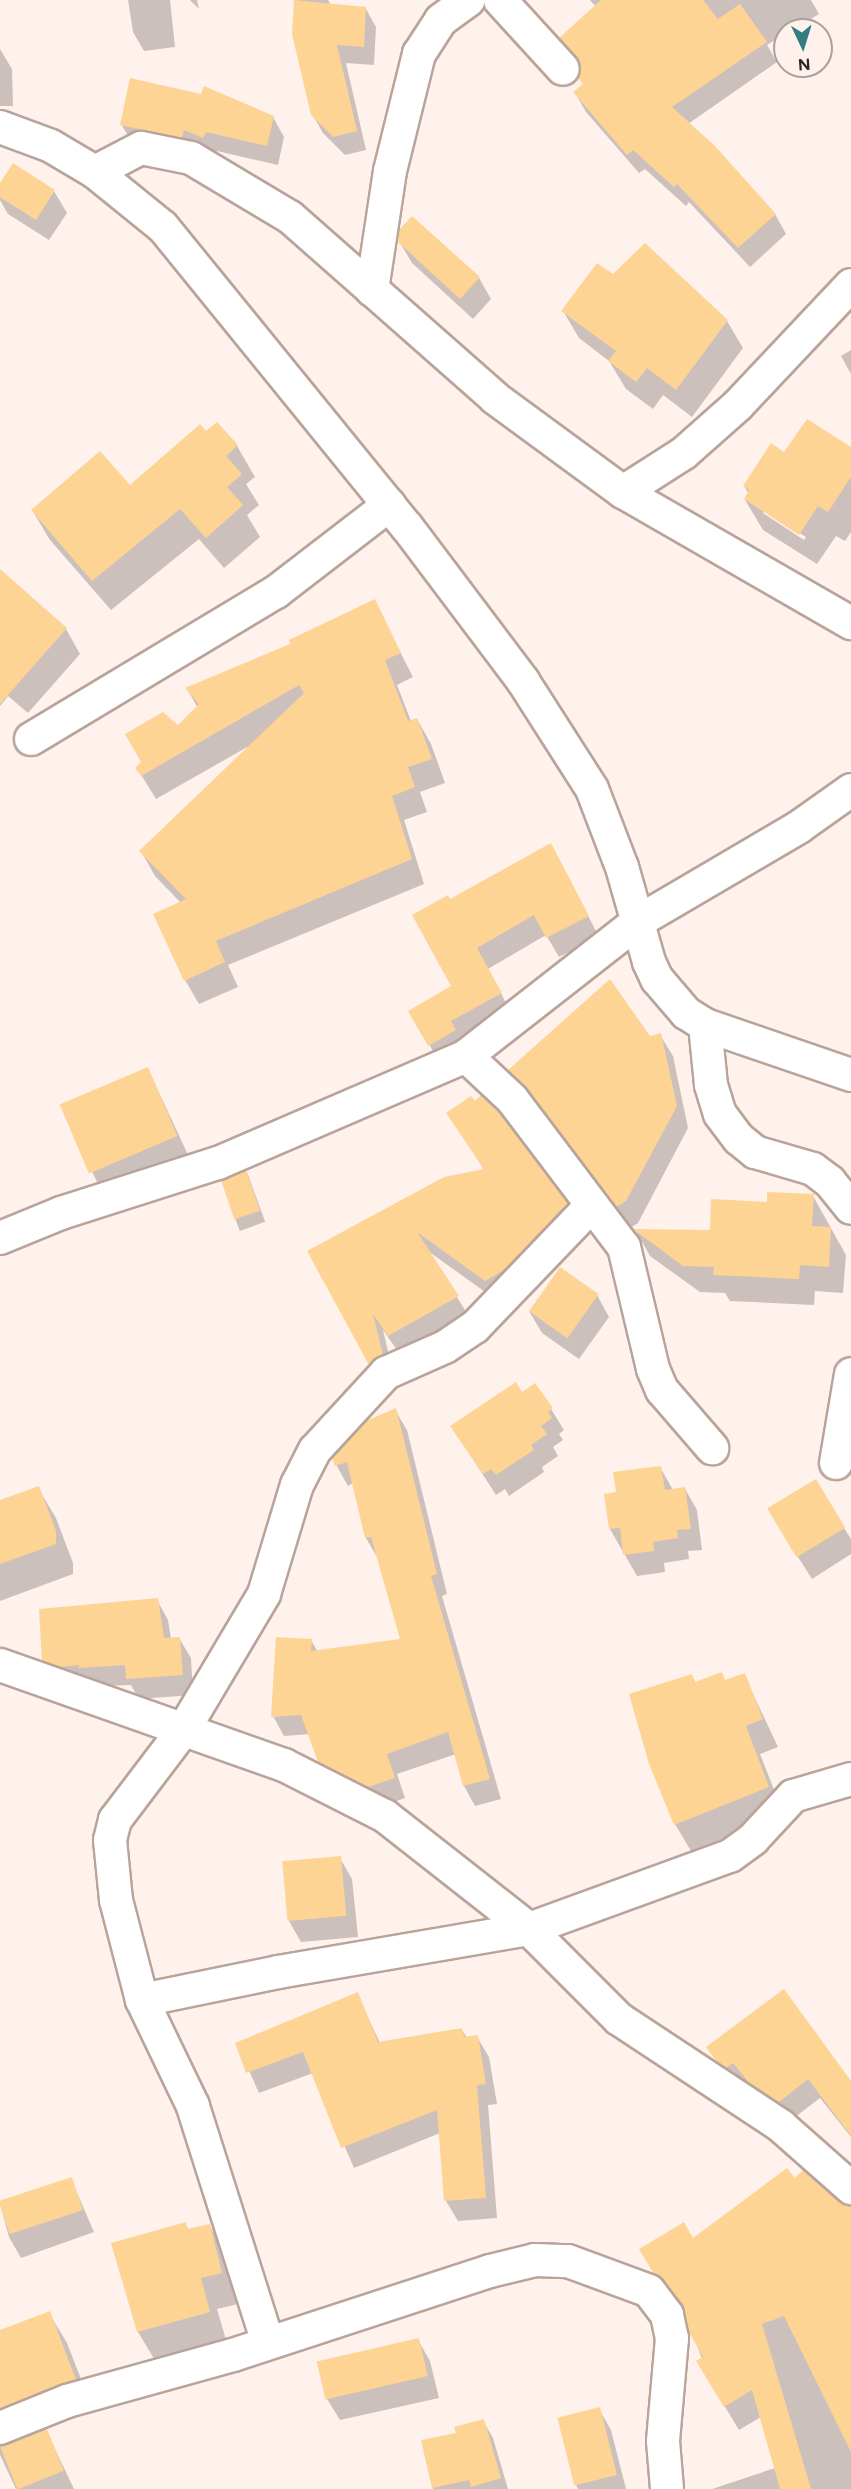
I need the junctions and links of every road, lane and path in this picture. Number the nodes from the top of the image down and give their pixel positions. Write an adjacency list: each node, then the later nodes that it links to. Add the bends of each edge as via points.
1 (469, 0): 7 (street, via 441,20 419,54 390,171)
2 (500, 0): 3 (street)
3 (563, 69)
4 (0, 126): 5 (street, via 51,146)
5 (95, 172): 7 (street, via 141,148 191,158 290,217); 9 (street, via 163,227)
6 (851, 285): 8 (street, via 738,405 684,453)
7 (372, 290): 8 (street, via 495,398)
8 (623, 492): 10 (street)
9 (389, 505): 11 (street, via 276,592); 13 (street, via 523,681 592,789)
10 (851, 623)
11 (31, 739)
12 (851, 790): 13 (street, via 799,827)
13 (639, 921): 14 (street, via 657,979 686,1013); 15 (street)
14 (705, 1025): 16 (street); 18 (street, via 711,1085 720,1114 739,1140 755,1152 813,1169 830,1182)
15 (466, 1056): 17 (street, via 512,1099); 19 (street, via 218,1163 61,1213)
16 (851, 1075)
17 (591, 1206): 21 (street, via 624,1247 653,1369 662,1390); 24 (street, via 475,1327 445,1347 386,1373 315,1450 297,1485 264,1594)
18 (851, 1208)
19 (0, 1238)
20 (851, 1374): 22 (street)
21 (712, 1448)
22 (836, 1463)
23 (0, 1665): 24 (street)
24 (184, 1729): 26 (street, via 284,1765 385,1816); 27 (street, via 115,1820 110,1839 116,1900)
25 (851, 1779): 26 (street, via 793,1796 753,1839 730,1856)
26 (529, 1929): 27 (street, via 278,1972); 28 (street, via 619,2019 781,2126)
27 (142, 2001): 29 (street, via 193,2106)
28 (851, 2188)
29 (268, 2343): 30 (street, via 67,2402); 31 (street, via 535,2260 589,2266 649,2291 672,2326 663,2441)
30 (0, 2428)
31 (668, 2489)

